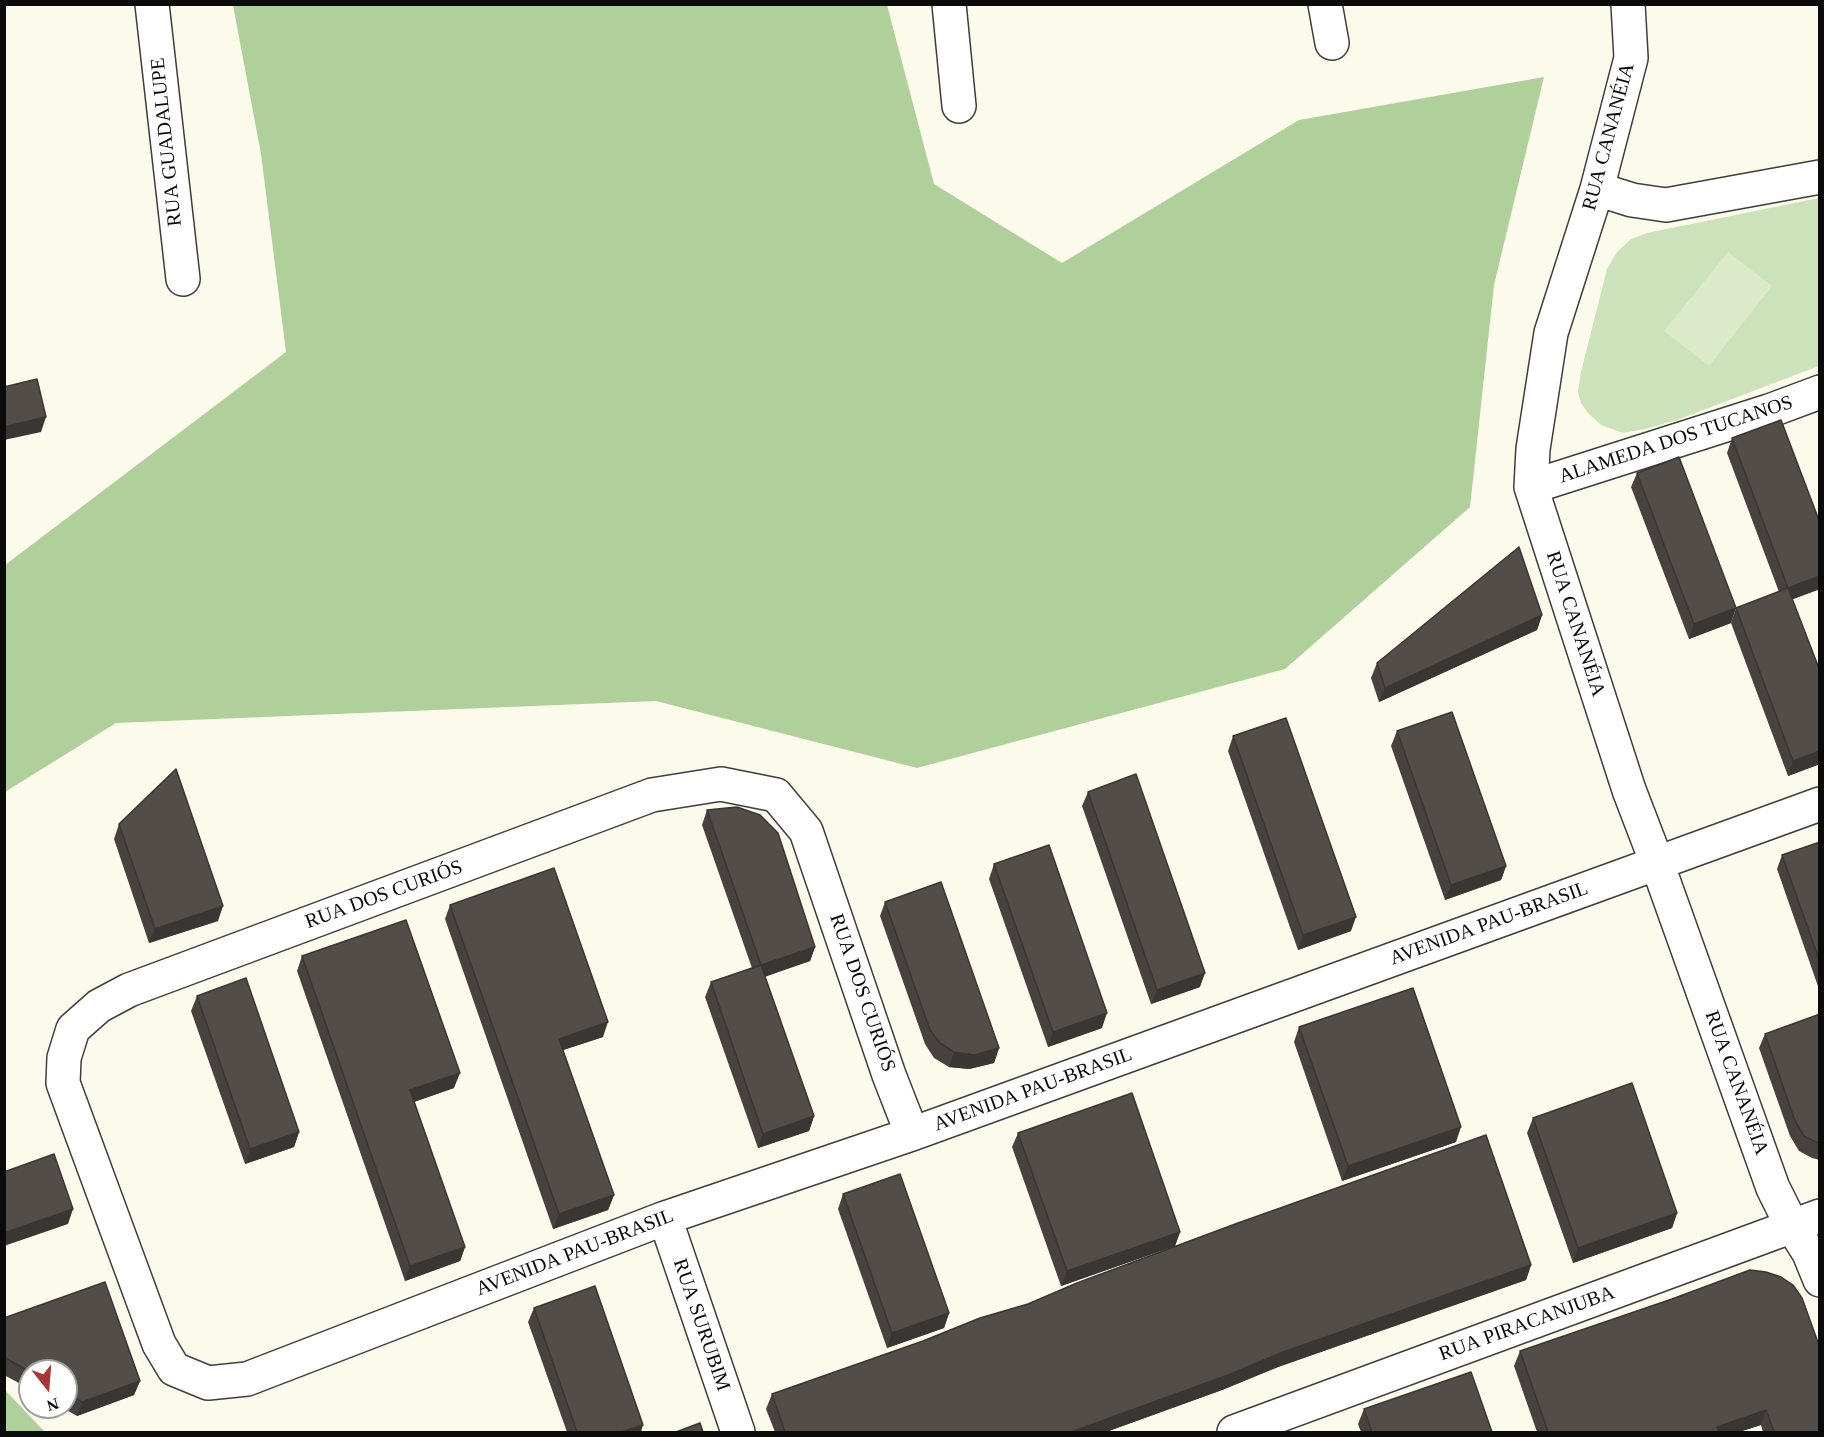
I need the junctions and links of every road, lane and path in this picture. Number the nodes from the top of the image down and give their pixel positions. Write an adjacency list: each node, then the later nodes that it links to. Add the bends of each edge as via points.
1 (152, 4): 9 (street, RUA GUADALUPE)
2 (949, 4): 6 (street)
3 (1325, 4): 5 (street)
4 (1628, 4): 8 (street, RUA CANANÉIA, via 1631,58)
5 (1332, 43)
6 (959, 106)
7 (1820, 177): 8 (street, via 1666,205)
8 (1597, 189): 11 (street, RUA CANANÉIA, via 1551,333)
9 (183, 279)
10 (1820, 392): 11 (street, ALAMEDA DOS TUCANOS)
11 (1531, 487): 13 (street, RUA CANANÉIA, via 1629,790)
12 (1820, 804): 13 (street, AVENIDA PAU-BRASIL)
13 (1657, 863): 14 (street, AVENIDA PAU-BRASIL); 16 (street, RUA CANANÉIA, via 1773,1188)
14 (912, 1134): 15 (street, AVENIDA PAU-BRASIL); 18 (street, RUA DOS CURIÓS, via 806,831 776,795 722,784 652,795 129,990 99,1006 73,1029 64,1058 63,1083 159,1344 174,1369 208,1383)
15 (665, 1218): 18 (street, AVENIDA PAU-BRASIL); 19 (street, RUA SURUBIM)
16 (1806, 1221): 17 (street, RUA CANANÉIA, via 1809,1253); 20 (street, RUA PIRACANJUBA)
17 (1820, 1280)
18 (247, 1379)
19 (738, 1432)
20 (1234, 1432)

